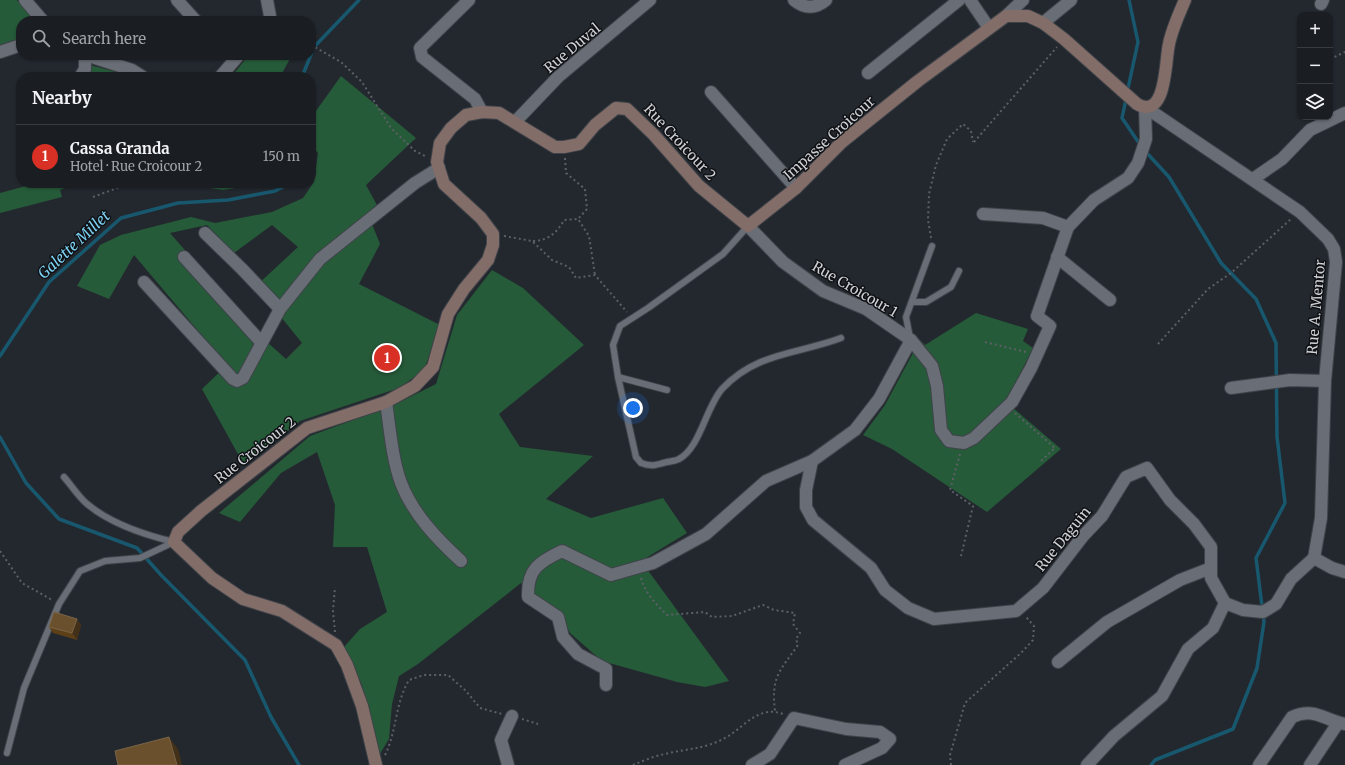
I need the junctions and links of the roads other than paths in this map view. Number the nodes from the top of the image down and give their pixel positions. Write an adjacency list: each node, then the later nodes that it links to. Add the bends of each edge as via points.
1 (25, 0): 13 (street)
2 (177, 0): 14 (street)
3 (267, 0): 15 (street)
4 (469, 0): 30 (street, via 420,48 422,57 475,99)
5 (650, 0): 32 (street, Rue Duval, via 558,77)
6 (794, 0): 7 (street, via 804,7 812,8)
7 (826, 0)
8 (960, 0): 27 (street)
9 (970, 0): 18 (street)
10 (1023, 0): 16 (street)
11 (1071, 0): 17 (street)
12 (1185, 0): 29 (street, via 1169,43 1162,92 1156,103)
13 (39, 16)
14 (191, 16)
15 (270, 16)
16 (1006, 16): 17 (street, via 1028,16); 18 (street, Impasse Croicour)
17 (1043, 23): 29 (street, via 1121,92)
18 (989, 28): 35 (street, Impasse Croicour, via 842,142)
19 (16, 47): 20 (street)
20 (0, 52)
21 (86, 60): 24 (street)
22 (101, 60): 25 (street)
23 (232, 60): 26 (street)
24 (83, 72)
25 (135, 72)
26 (223, 72)
27 (868, 73)
28 (711, 92): 35 (street)
29 (1145, 107): 34 (street, Rue A. Mentor); 38 (street, via 1146,139 1138,163 1128,178 1094,200)
30 (482, 112): 32 (street, via 499,113); 33 (street, via 466,115 451,128 440,144)
31 (1345, 113): 34 (street, via 1310,130 1282,159)
32 (515, 122): 37 (street, Rue Croicour 2, via 555,147 564,147 579,144 595,125 616,108 627,109 699,186)
33 (438, 165): 47 (street, via 320,259); 55 (street, Rue Croicour 2, via 444,184 481,218 493,234 493,245 488,260 464,289 448,314 433,367 415,386)
34 (1253, 179): 52 (street, Rue A. Mentor, via 1300,212 1328,239 1334,249 1336,262)
35 (796, 188): 37 (street, Impasse Croicour)
36 (983, 214): 38 (street, via 1043,218)
37 (748, 226): 49 (street, Rue Croicour 1, via 783,262 823,291 866,309); 51 (lane, Impasse Croicour, via 723,254 620,326 613,345)
38 (1068, 227): 42 (street)
39 (205, 233): 47 (street)
40 (932, 246): 46 (lane)
41 (184, 257): 50 (street)
42 (1057, 257): 45 (street); 49 (street, Rue Croicour 1, via 1037,316 1050,326 1037,355 1012,402 974,438 964,444 949,441 941,430 937,386 932,366)
43 (958, 271): 46 (lane, via 952,287 926,302)
44 (144, 282): 50 (street, via 233,379 243,378)
45 (1110, 300)
46 (912, 302): 49 (lane, via 906,317)
47 (280, 309): 50 (street)
48 (841, 338): 51 (lane, Impasse Croicour, via 774,356 742,372 722,390 690,449 679,459 654,466 641,463 636,457)
49 (911, 340): 56 (street, via 879,399 855,430)
50 (261, 342)
51 (618, 377): 54 (lane)
52 (1325, 381): 53 (street, via 1290,380); 59 (street, Rue A. Mentor, via 1321,518)
53 (1231, 388)
54 (667, 390)
55 (386, 402): 58 (street, Rue Croicour 2, via 307,428 201,511 178,532); 60 (street, via 396,466 402,485 420,517 438,540)
56 (812, 461): 61 (street, Rue Daguin, via 806,490 806,507 813,520 871,568 885,590 908,608 934,619 1016,611 1043,588 1102,516 1126,477 1147,468 1170,500 1194,524 1211,547); 65 (street, via 766,481 706,534 653,563 611,575 562,551 540,562 527,582 528,597 558,617 563,638 578,654 606,669)
57 (64, 477): 58 (lane, via 86,503 111,519)
58 (174, 542): 68 (lane, via 140,558 105,561 80,571 59,604 24,688); 69 (street, via 212,578 243,600 282,611 336,645 347,665 362,706)
59 (1314, 558): 62 (street); 63 (street, via 1291,579 1276,604 1263,612 1243,610)
60 (461, 561)
61 (1211, 568): 63 (street, Rue Daguin, via 1210,578); 64 (street, via 1180,580 1107,622)
62 (1345, 572)
63 (1226, 603): 73 (street, via 1213,628 1188,649 1162,696 1114,736)
64 (1058, 662)
65 (606, 685)
66 (512, 716): 70 (street, via 501,740)
67 (1341, 723): 74 (street, via 1314,713 1292,717); 75 (street)
68 (7, 753)
69 (379, 763)
70 (508, 765)
71 (752, 765): 72 (street, via 770,754 794,718 846,729 880,732 890,739 882,748)
72 (845, 765)
73 (1088, 765)
74 (1259, 765)
75 (1310, 765)

